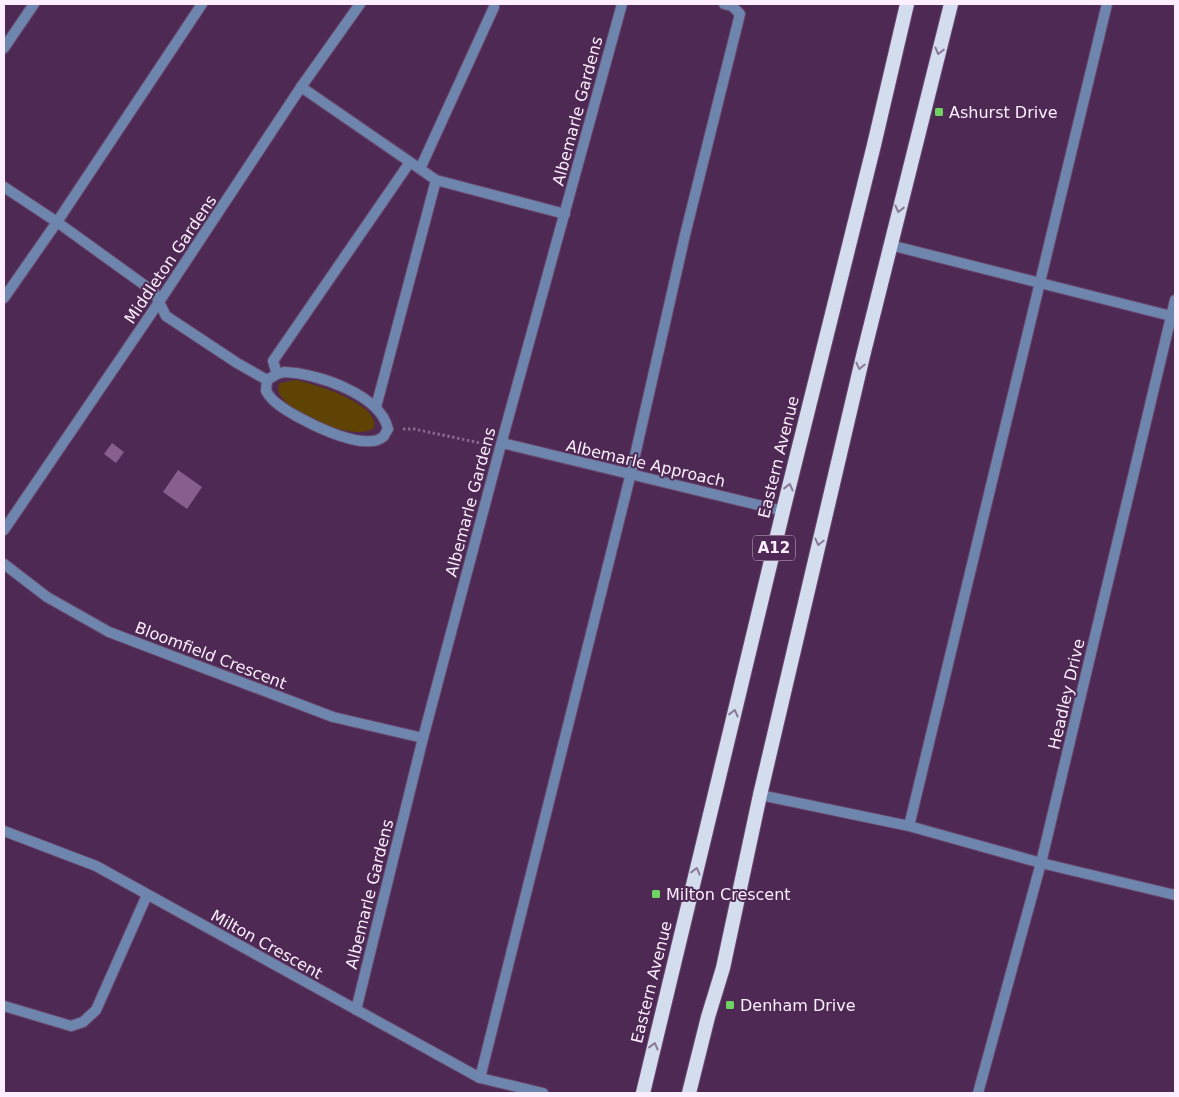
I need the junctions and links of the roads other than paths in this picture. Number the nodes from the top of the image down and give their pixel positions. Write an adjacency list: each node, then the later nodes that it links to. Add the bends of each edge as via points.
1 (34, 4): 10 (street)
2 (202, 4): 17 (street)
3 (360, 4): 11 (street, Middleton Gardens)
4 (622, 4): 16 (street, Albemarle Gardens)
5 (724, 4): 28 (street, via 732,6 740,14)
6 (907, 4): 29 (highway, Eastern Avenue / A12, one-way to 6)
7 (951, 4): 18 (highway, A12, one-way to 18)
8 (1107, 4): 19 (street)
9 (494, 7): 13 (street)
10 (4, 48)
11 (301, 88): 12 (street); 22 (street, Middleton Gardens)
12 (410, 162): 13 (street); 24 (street, via 273,361)
13 (420, 169): 14 (street)
14 (436, 180): 16 (street); 26 (street)
15 (4, 187): 17 (street)
16 (564, 214): 27 (street, Albemarle Gardens)
17 (57, 222): 20 (street); 22 (street, via 154,292)
18 (890, 245): 19 (street); 33 (highway, A12, one-way to 33)
19 (1040, 282): 23 (street); 34 (street)
20 (4, 298)
21 (1175, 300): 23 (street, Headley Drive)
22 (159, 302): 25 (street, via 166,316); 30 (street, Middleton Gardens)
23 (1173, 316): 36 (street, Headley Drive)
24 (277, 374): 25 (street); 26 (street, via 294,372 333,383)
25 (267, 380): 26 (street, via 266,390 278,405 341,437 361,441 383,437 388,429)
26 (376, 408)
27 (501, 445): 28 (street, Albemarle Approach); 32 (street, Albemarle Gardens)
28 (631, 473): 29 (street, Albemarle Approach); 41 (street)
29 (783, 511): 43 (highway, Eastern Avenue / A12, one-way to 29)
30 (4, 530)
31 (4, 564): 32 (street, Bloomfield Crescent, via 47,597 109,632 333,717)
32 (423, 738): 40 (street, Albemarle Gardens)
33 (760, 795): 34 (street); 44 (highway, A12, via 723,968)
34 (909, 826): 36 (street)
35 (4, 832): 37 (street, Milton Crescent, via 96,866)
36 (1041, 862): 38 (street); 45 (street, Headley Drive)
37 (147, 895): 39 (street, via 96,1010 84,1022 71,1026); 40 (street, Milton Crescent)
38 (1175, 895)
39 (4, 1006)
40 (356, 1010): 41 (street, Milton Crescent)
41 (480, 1078): 42 (street, Milton Crescent)
42 (542, 1093)
43 (642, 1093)
44 (689, 1093)
45 (978, 1093)

